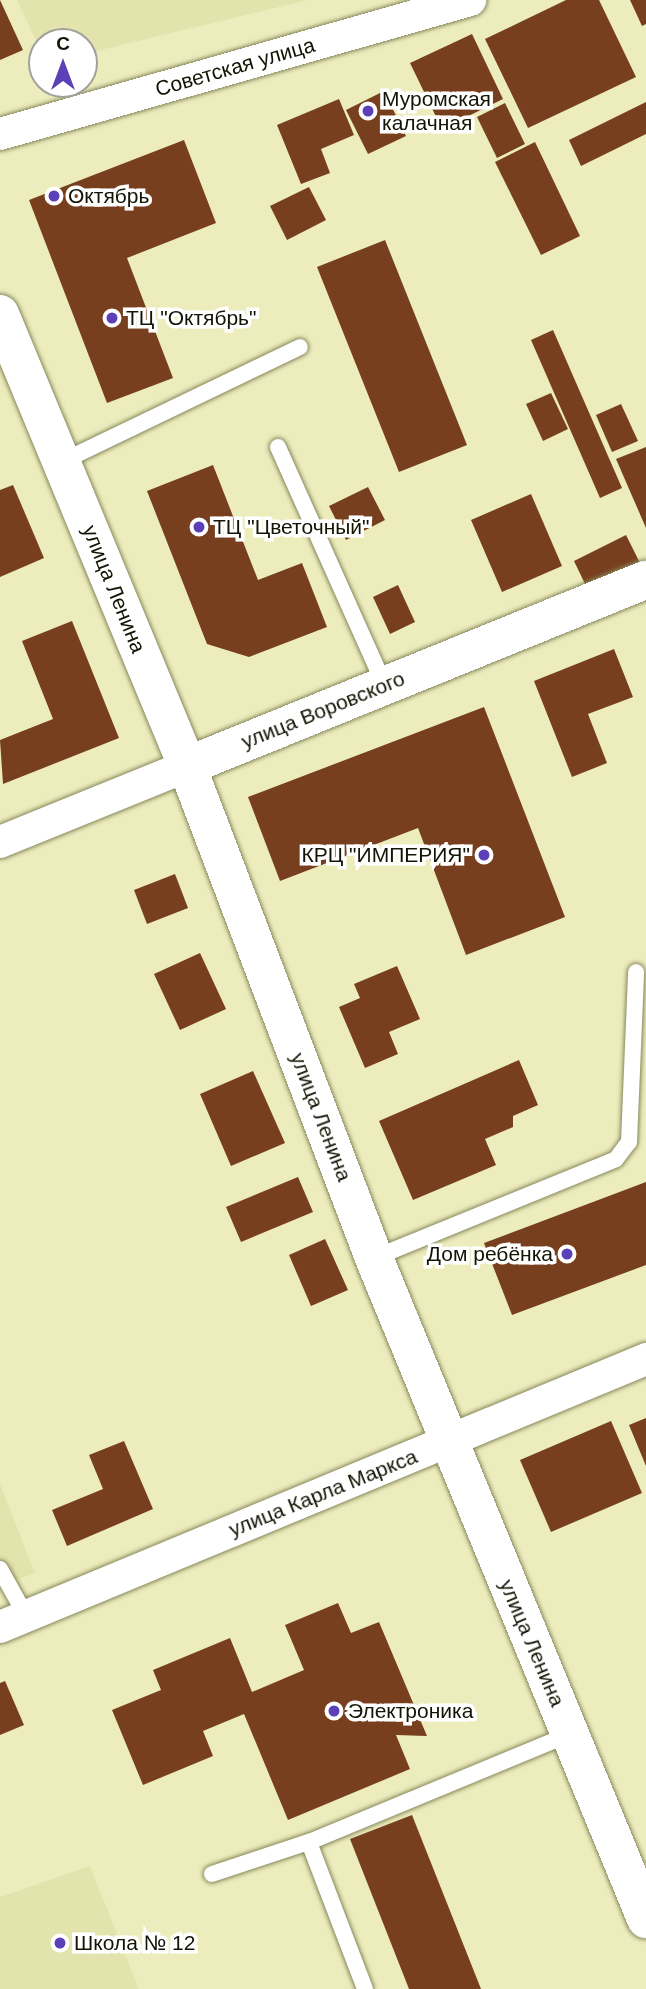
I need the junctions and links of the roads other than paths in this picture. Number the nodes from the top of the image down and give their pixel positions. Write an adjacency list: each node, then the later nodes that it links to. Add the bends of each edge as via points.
1 (470, 0): 2 (street, Советская улица)
2 (0, 134)
3 (0, 314): 6 (street, улица Ленина)
4 (300, 347): 6 (lane)
5 (278, 447): 8 (lane)
6 (61, 462): 9 (street, улица Ленина)
7 (646, 580): 8 (street, улица Воровского)
8 (384, 684): 9 (street, улица Воровского)
9 (187, 765): 10 (street, улица Воровского); 12 (street, улица Ленина)
10 (0, 842)
11 (636, 972): 12 (lane, via 629,1142 616,1159)
12 (374, 1258): 14 (street, улица Ленина)
13 (646, 1359): 14 (street, улица Карла Маркса)
14 (449, 1442): 16 (street, улица Карла Маркса); 17 (street, улица Ленина)
15 (0, 1569): 16 (lane)
16 (13, 1621)
17 (570, 1734): 18 (lane); 20 (street, улица Ленина)
18 (309, 1842): 19 (lane); 21 (lane)
19 (212, 1874)
20 (646, 1919)
21 (365, 1989)

